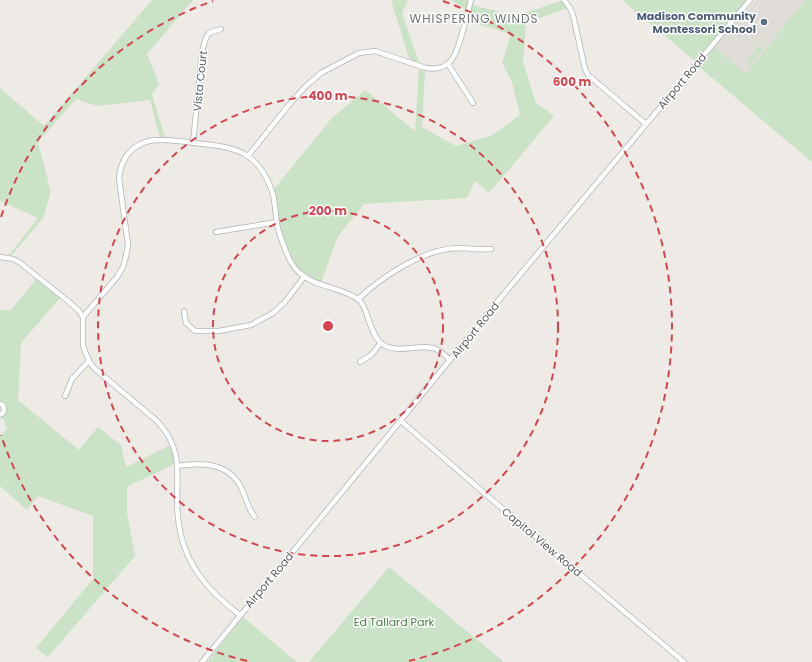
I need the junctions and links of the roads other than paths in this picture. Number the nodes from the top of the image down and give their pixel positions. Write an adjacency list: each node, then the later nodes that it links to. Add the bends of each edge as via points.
1 (471, 0): 5 (street, via 456,55)
2 (564, 0): 7 (street, via 573,15 588,75)
3 (750, 0): 7 (street, Airport Road)
4 (221, 29): 8 (street, Vista Court, via 209,33 202,52)
5 (448, 64): 6 (street); 9 (street, via 434,70 375,51 359,53 321,73 305,87)
6 (473, 103)
7 (646, 124): 19 (street, Airport Road)
8 (193, 143): 9 (street, via 224,146); 17 (street, via 153,140 138,145 126,155 119,178 128,245 126,256 117,277)
9 (248, 156): 10 (street, via 261,168 272,191)
10 (277, 222): 11 (street); 14 (street, via 288,258)
11 (216, 232)
12 (491, 249): 15 (street, via 457,248 433,252 383,280)
13 (0, 257): 17 (street, via 19,262 68,301)
14 (304, 277): 15 (street); 16 (street, via 273,313 251,325 220,331 195,330 186,323)
15 (358, 299): 18 (street)
16 (184, 311)
17 (83, 317): 20 (street, via 83,346)
18 (381, 343): 19 (street, via 393,349 434,348); 21 (street)
19 (450, 360): 25 (street, Airport Road)
20 (89, 362): 22 (street, via 72,379); 26 (street, via 165,430 175,450)
21 (360, 362)
22 (65, 396)
23 (0, 404): 24 (street, via 4,409)
24 (0, 415)
25 (401, 421): 28 (street, Airport Road); 30 (street, Capitol View Road)
26 (177, 466): 27 (street, via 208,465 228,471 236,479 248,510); 28 (street, via 178,516 186,551 206,585)
27 (255, 517)
28 (240, 615): 29 (street, Airport Road)
29 (202, 662)
30 (684, 662)

